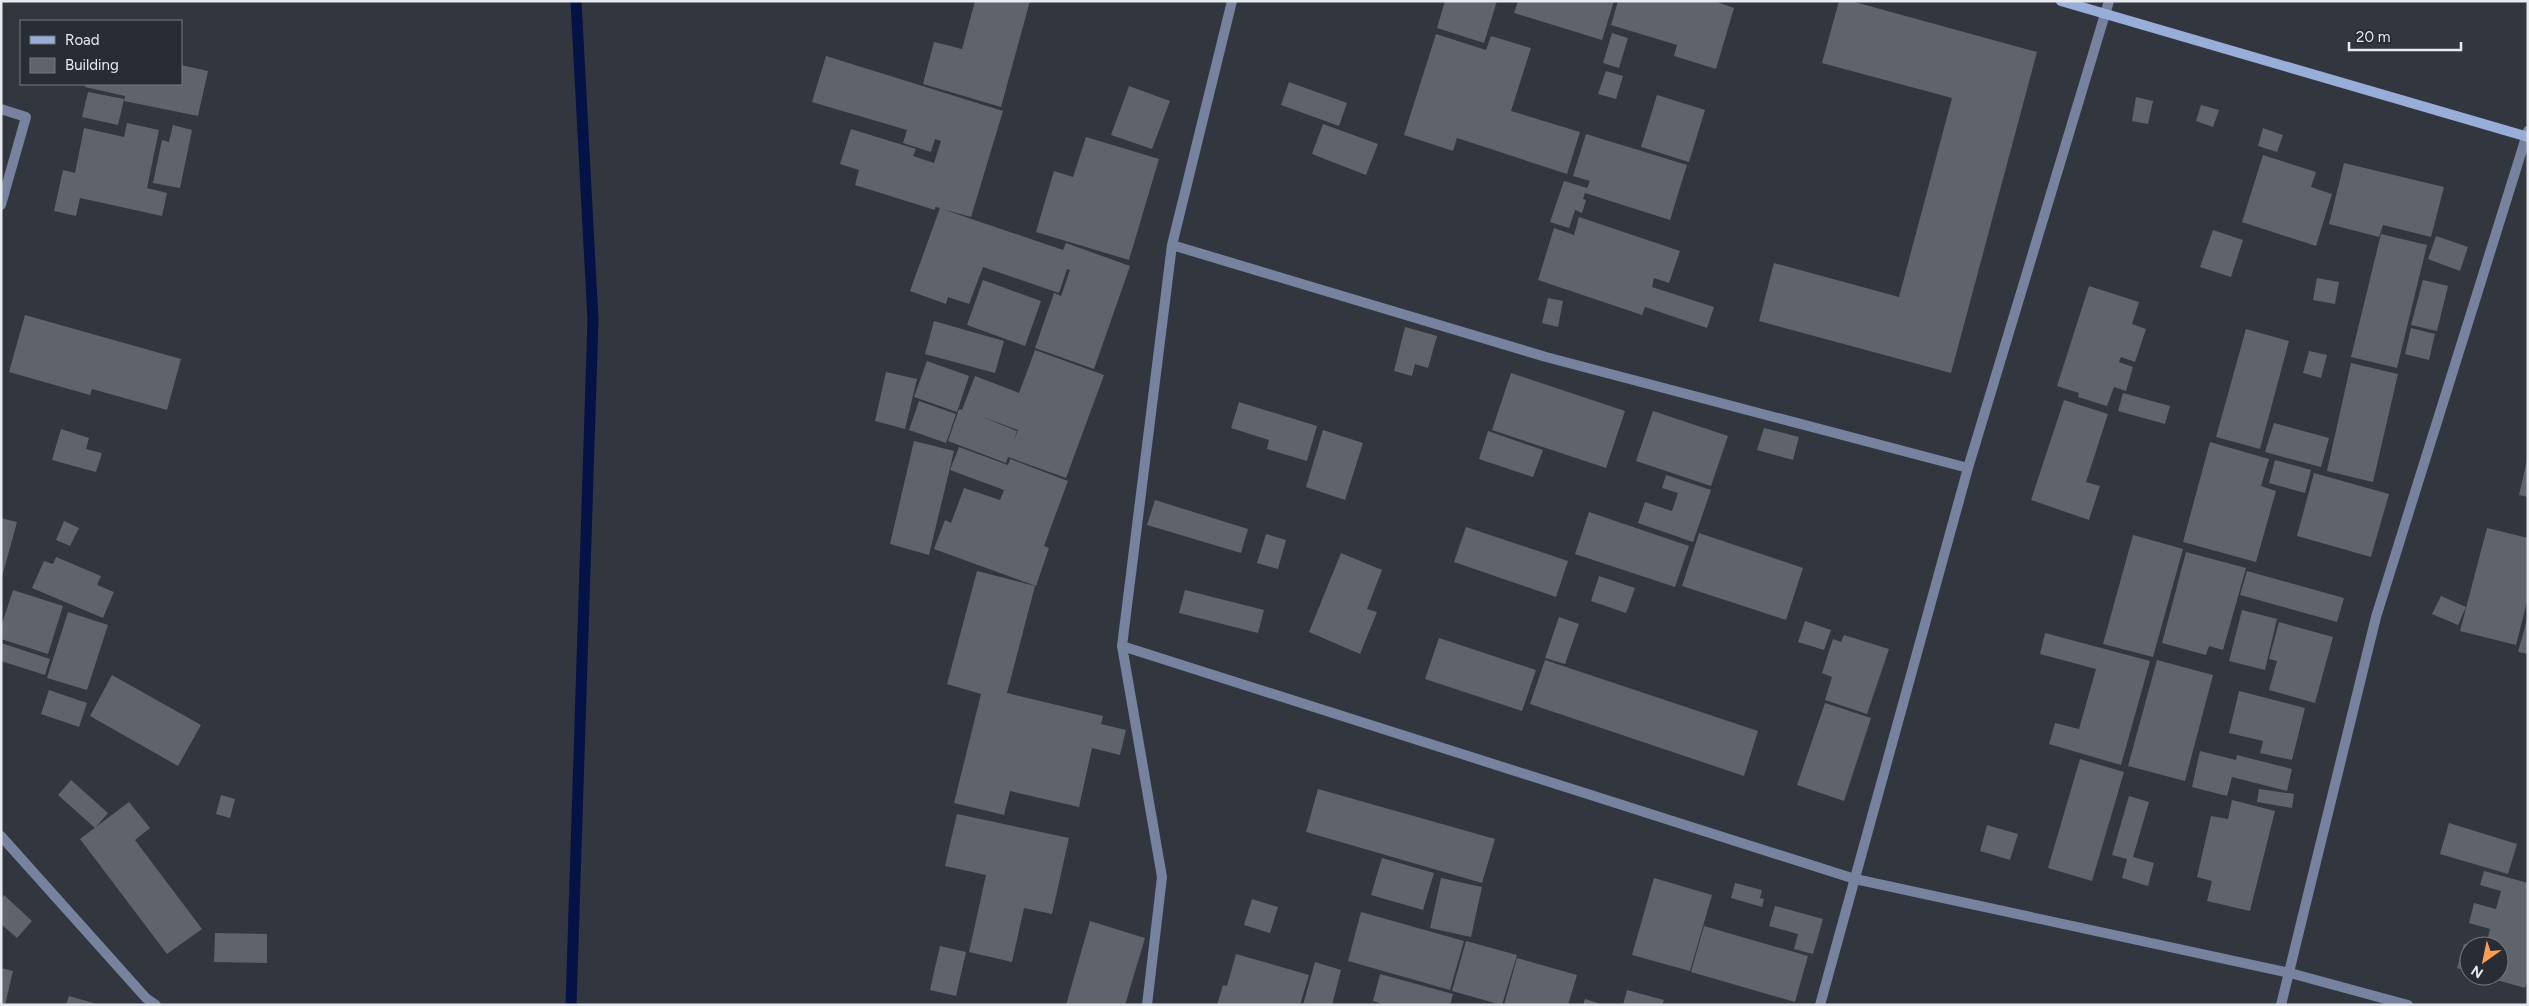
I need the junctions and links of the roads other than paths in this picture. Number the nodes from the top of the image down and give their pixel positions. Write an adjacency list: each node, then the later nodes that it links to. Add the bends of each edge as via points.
1 (1232, 1): 8 (street)
2 (2060, 1): 4 (street)
3 (2109, 1): 4 (street)
4 (2106, 14): 6 (street); 9 (street)
5 (1, 109): 7 (street, via 26,117)
6 (2527, 135): 13 (street, via 2376,617)
7 (1, 205)
8 (1172, 246): 9 (street, via 1546,357); 10 (street)
9 (1968, 468): 12 (street)
10 (1122, 646): 12 (street); 15 (street, via 1162,877)
11 (1, 836): 14 (street, via 146,998)
12 (1855, 879): 13 (street); 16 (street)
13 (2290, 973): 17 (street); 18 (street)
14 (156, 1005)
15 (1147, 1005)
16 (1820, 1005)
17 (2281, 1005)
18 (2408, 1005)

